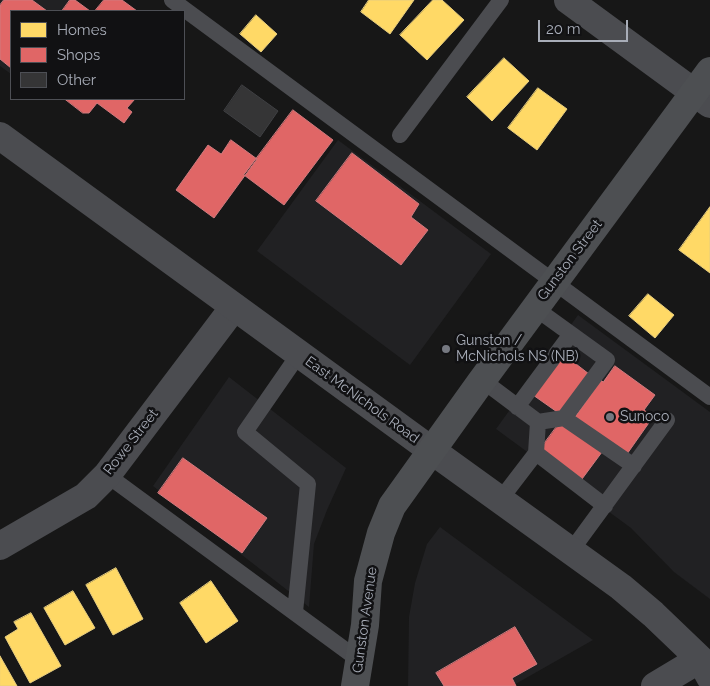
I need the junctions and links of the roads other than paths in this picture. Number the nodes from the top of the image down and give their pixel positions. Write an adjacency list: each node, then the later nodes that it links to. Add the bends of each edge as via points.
1 (172, 0): 7 (lane)
2 (500, 0): 5 (lane)
3 (568, 0): 4 (street)
4 (705, 89): 7 (main road, Gunston Street)
5 (400, 135)
6 (0, 136): 8 (street, East McNichols Road)
7 (554, 283): 9 (main road, Gunston Street); 13 (lane)
8 (234, 307): 11 (street, East McNichols Road); 21 (street, Rowe Street)
9 (535, 308): 10 (lane); 12 (main road, Gunston Street)
10 (571, 334): 14 (lane); 15 (lane, via 607,360)
11 (299, 354): 18 (street, East McNichols Road); 26 (lane, via 245,432 308,484)
12 (482, 380): 14 (lane); 18 (main road, Gunston Street)
13 (710, 397)
14 (517, 407): 17 (lane)
15 (564, 418): 17 (lane); 20 (lane)
16 (667, 420): 20 (lane)
17 (538, 422): 19 (lane)
18 (431, 450): 22 (street, East McNichols Road); 28 (main road, Gunston Avenue, via 392,506 380,533 368,581)
19 (536, 453): 22 (lane); 23 (lane)
20 (634, 466): 23 (lane)
21 (107, 475): 24 (street, Rowe Street, via 86,496); 26 (lane)
22 (500, 500): 25 (street, East McNichols Road)
23 (605, 506): 25 (lane)
24 (0, 546)
25 (572, 551): 27 (street, East McNichols Road, via 653,614)
26 (295, 612): 28 (lane)
27 (706, 667): 29 (street)
28 (357, 673)
29 (655, 686)

